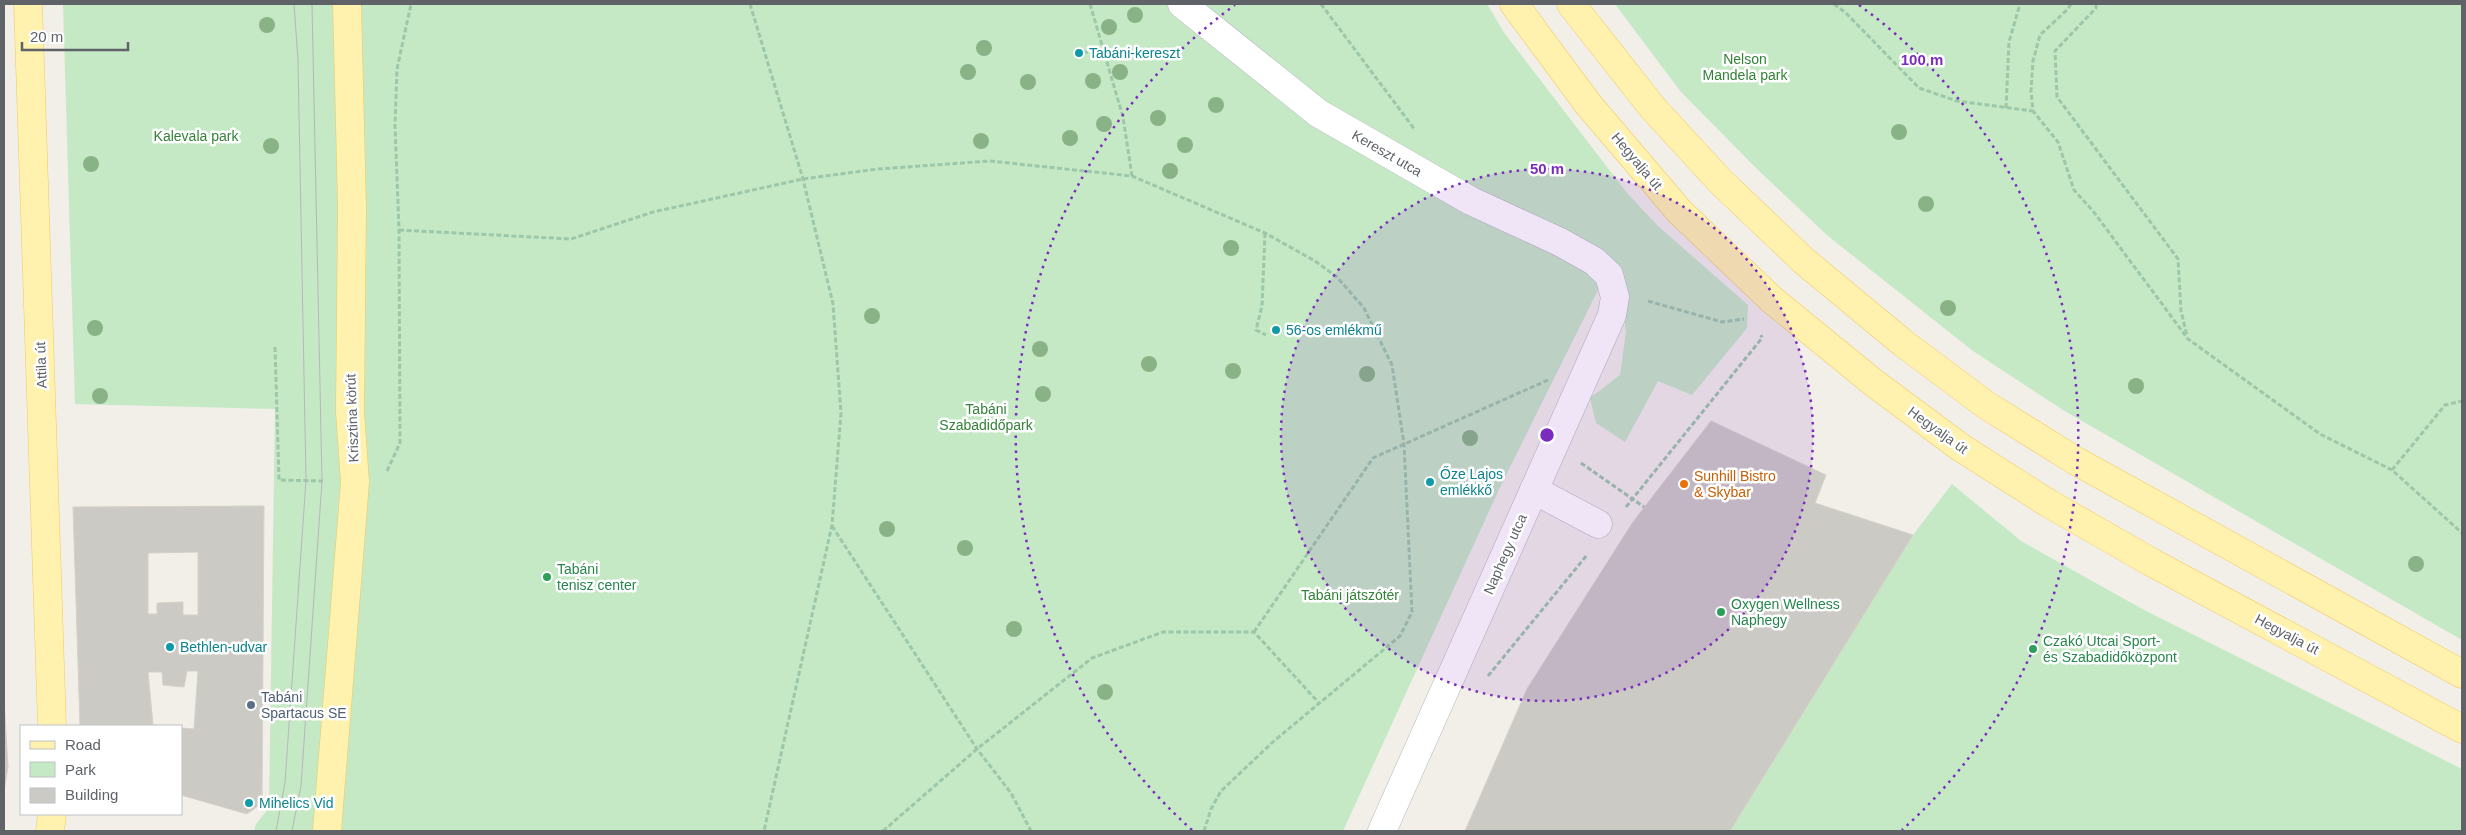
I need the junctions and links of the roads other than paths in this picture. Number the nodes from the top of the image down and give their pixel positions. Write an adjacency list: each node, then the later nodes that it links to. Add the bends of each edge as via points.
1 (28, 4): 10 (main road, Attila út)
2 (347, 4): 14 (main road, Krisztina körút, via 352,207 350,412 355,482)
3 (1182, 4): 6 (street, Kereszt utca, via 1318,113 1471,201 1560,242 1594,261)
4 (1514, 4): 11 (main road, Hegyalja út, via 1588,104 1679,211 1771,298 1874,383 1960,447 2048,503)
5 (1571, 4): 9 (main road, via 1652,107 1720,182 1804,261 1903,343 1986,405 2076,461)
6 (1609, 275): 7 (street, Naphegy utca, via 1616,297 1612,315)
7 (1534, 490): 8 (street); 15 (street, Naphegy utca)
8 (1598, 524)
9 (2462, 674)
10 (52, 725)
11 (2462, 729)
12 (52, 815): 13 (main road)
13 (50, 831)
14 (327, 831)
15 (1382, 831)

